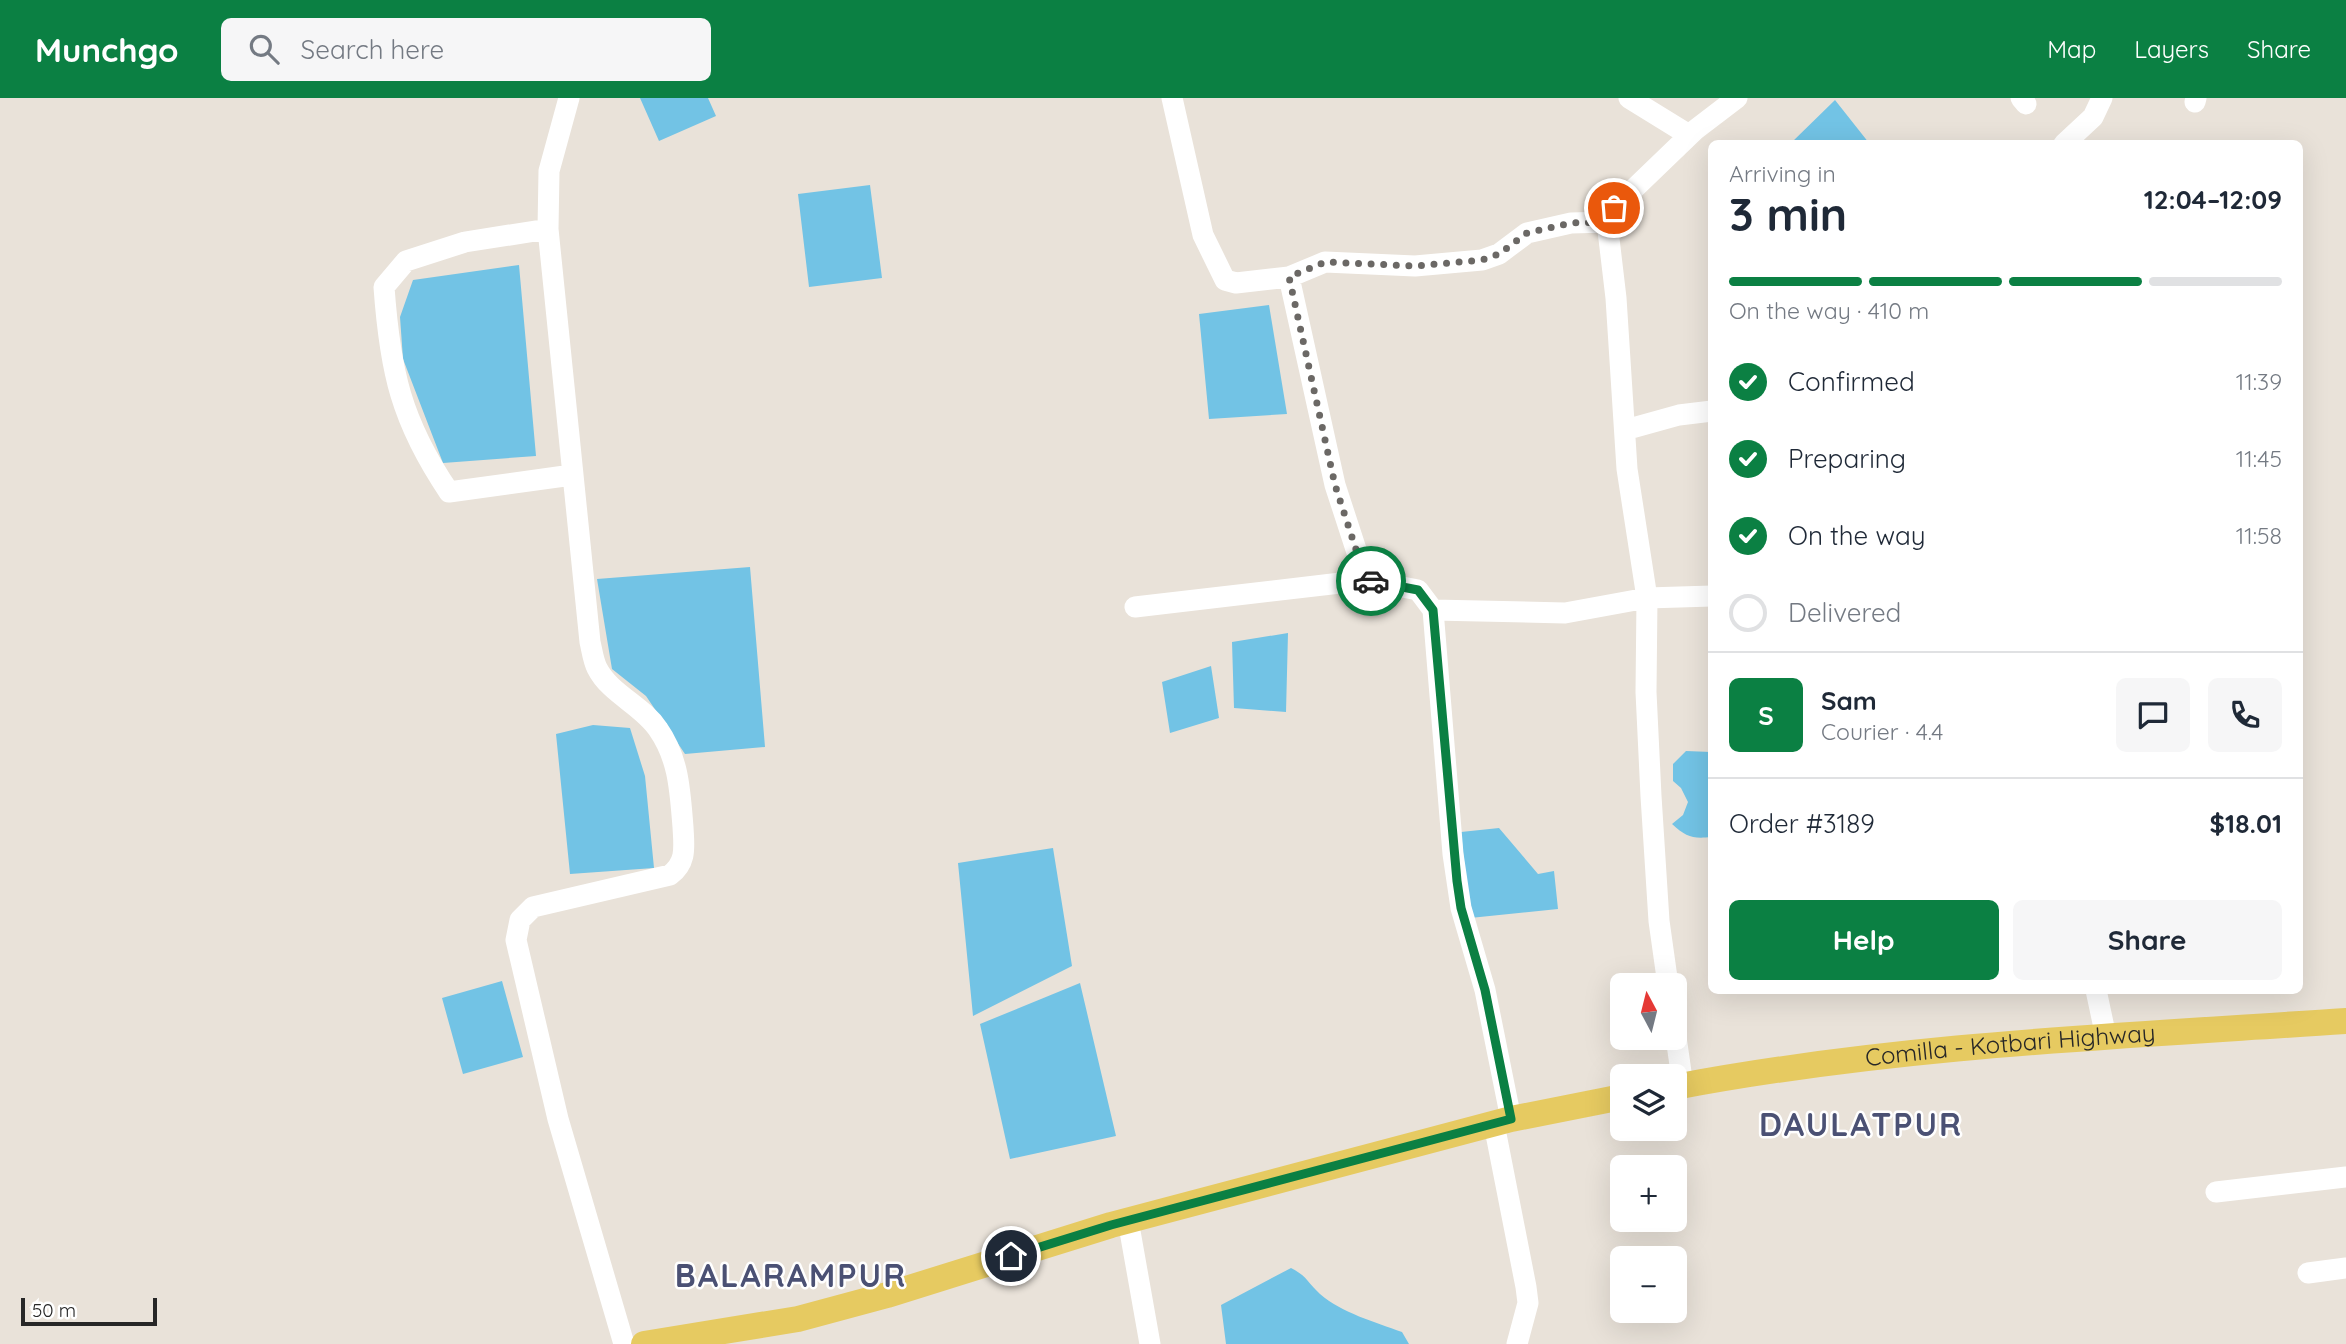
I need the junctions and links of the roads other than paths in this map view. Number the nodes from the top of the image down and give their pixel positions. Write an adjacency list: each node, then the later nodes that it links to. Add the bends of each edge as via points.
1 (569, 98): 9 (street, via 548,171)
2 (1172, 98): 10 (street, via 1203,234 1219,271 1225,280 1236,283)
3 (1629, 98): 6 (street)
4 (1737, 98): 6 (street)
5 (2102, 98): 7 (street, via 2093,117)
6 (1689, 135): 8 (street, via 1614,208)
7 (2068, 140)
8 (1607, 222): 10 (street, via 1571,223 1527,233 1499,254 1482,260 1415,266 1325,262); 12 (street)
9 (548, 229): 13 (street); 13 (street, via 466,242 406,261 384,287 389,352 405,412 449,492)
10 (1289, 277): 14 (street, via 1335,485)
11 (1708, 411): 12 (street)
12 (1625, 430): 16 (street)
13 (572, 475): 32 (street, via 590,642 597,668 657,726 670,749 679,772 684,851 681,867 670,875 533,907 520,920 516,940 558,1119)
14 (1366, 580): 17 (street); 18 (street, via 1418,590)
15 (1708, 596): 16 (street)
16 (1647, 598): 18 (street, via 1565,613); 19 (street, via 1651,796)
17 (1135, 607)
18 (1433, 610): 25 (street, via 1457,881 1485,990)
19 (1666, 973)
20 (2097, 994): 22 (street)
21 (2346, 1021): 22 (main road, Comilla - Kotbari Highway)
22 (2106, 1037): 23 (main road, Comilla - Kotbari Highway, via 1868,1058)
23 (1687, 1085)
24 (1610, 1099): 25 (main road)
25 (1502, 1121): 28 (main road); 35 (street, via 1527,1295 1525,1324)
26 (2346, 1177): 27 (street)
27 (2216, 1192)
28 (1128, 1220): 31 (main road); 34 (street)
29 (2346, 1268): 30 (street)
30 (2308, 1273)
31 (751, 1336): 33 (main road)
32 (624, 1344)
33 (644, 1344)
34 (1150, 1344)
35 (1517, 1344)

